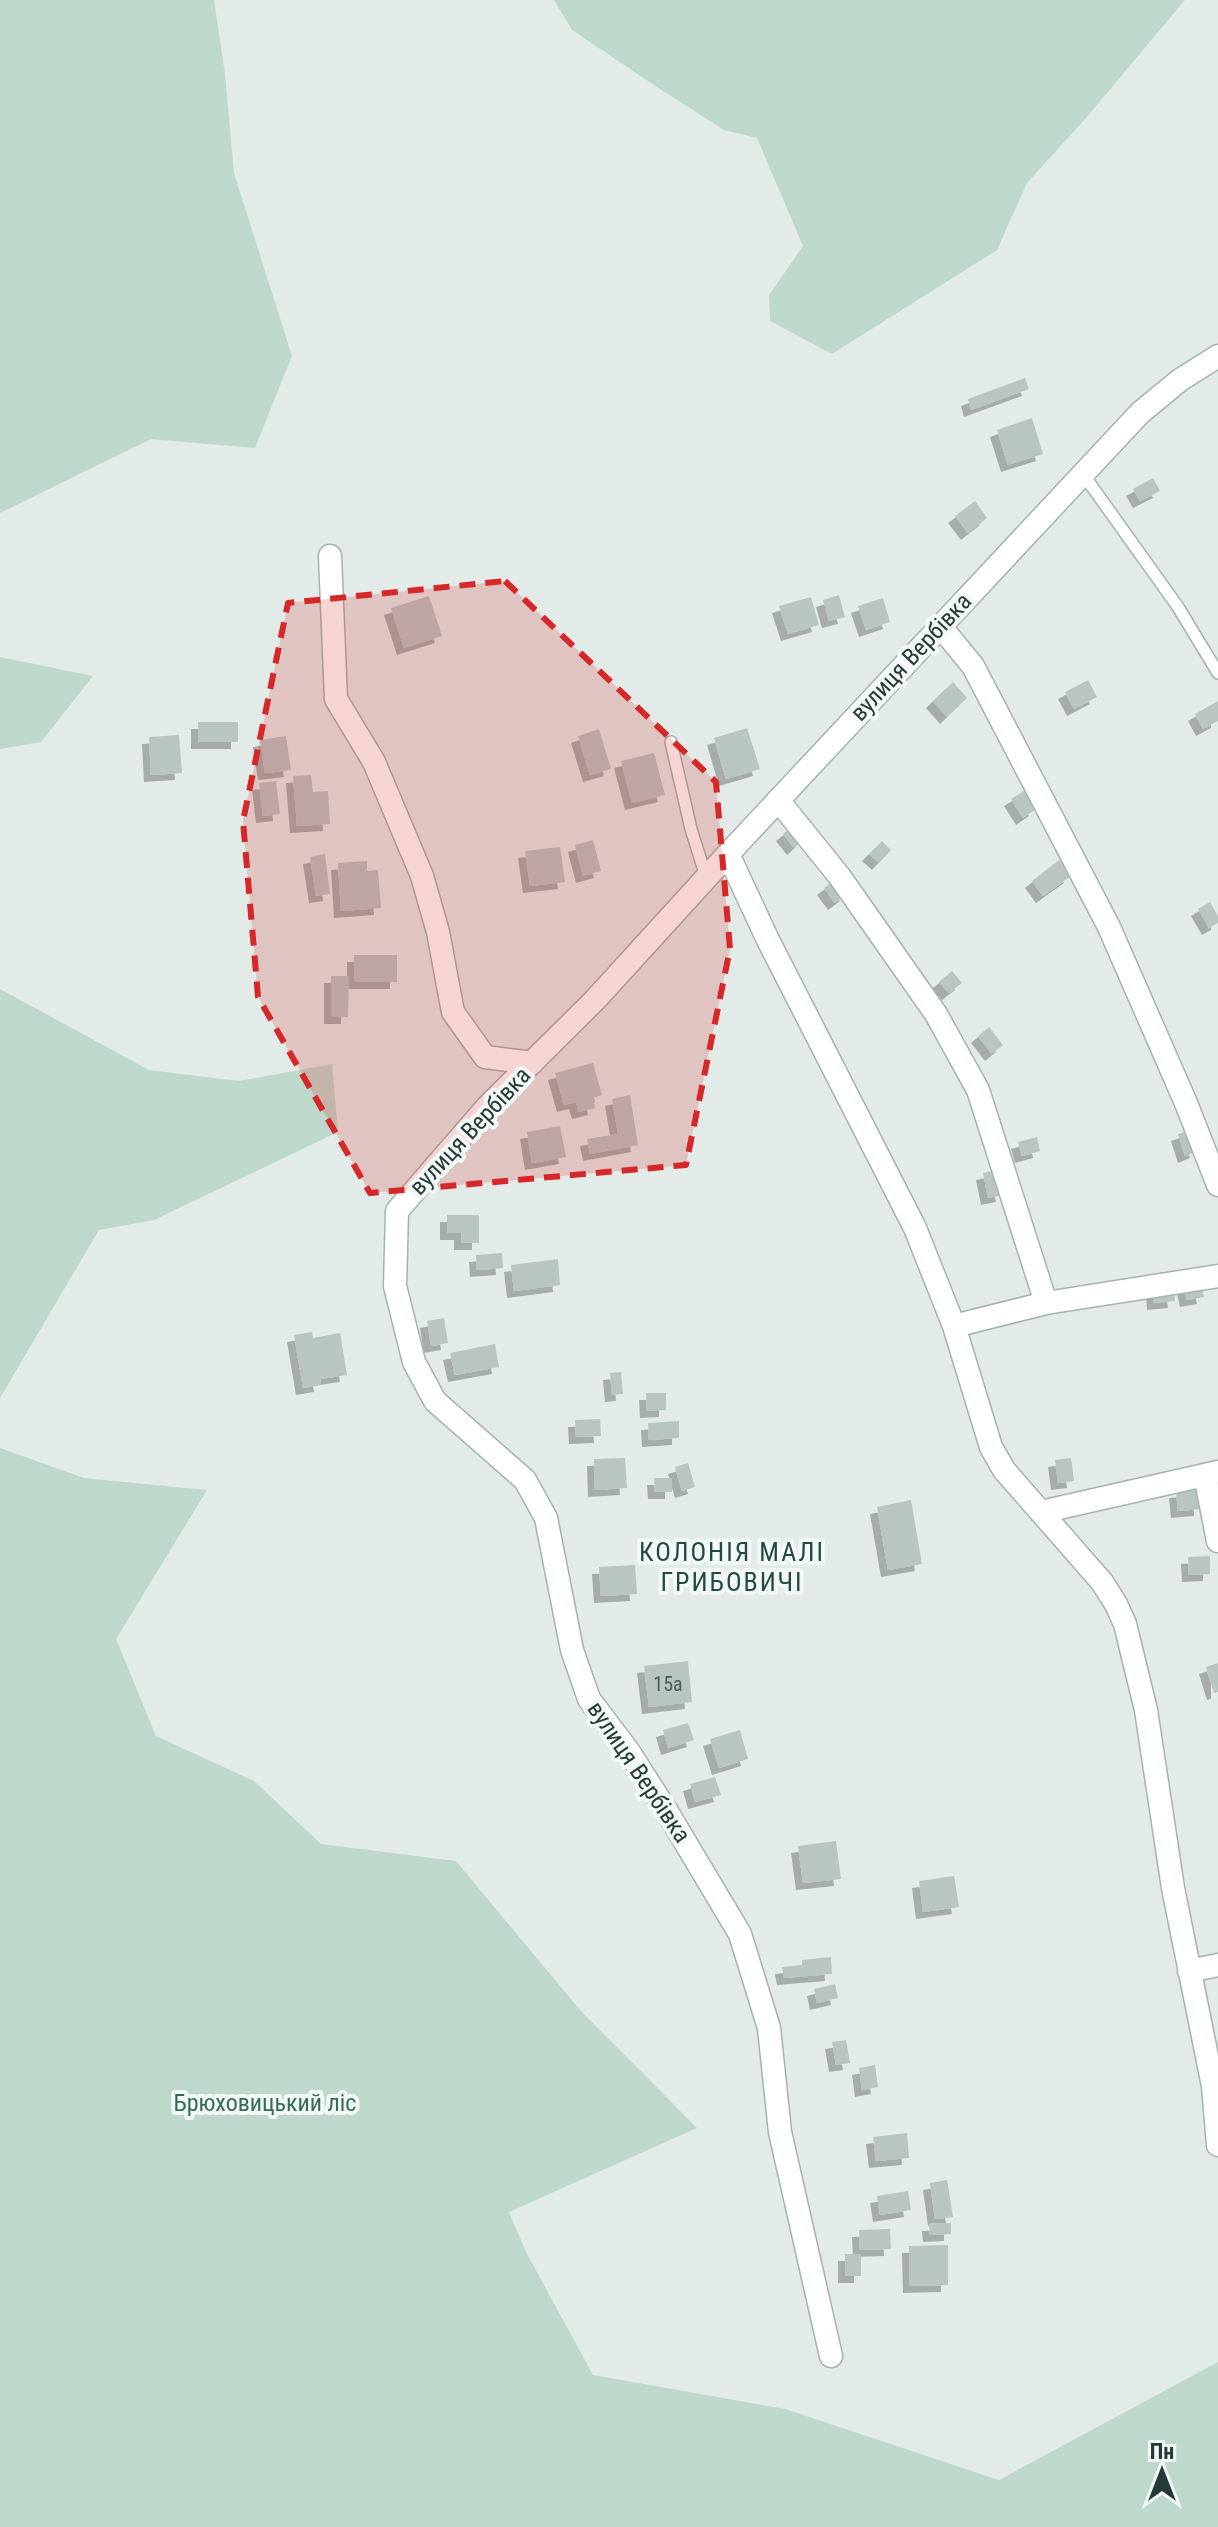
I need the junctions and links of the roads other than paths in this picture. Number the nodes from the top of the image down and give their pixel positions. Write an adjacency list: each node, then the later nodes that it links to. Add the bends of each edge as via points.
1 (1218, 356): 2 (street, вулиця Вербівка, via 1140,413)
2 (1083, 474): 4 (street, вулиця Вербівка); 5 (lane)
3 (330, 556): 10 (street, via 336,699 374,762 422,876 453,1012 485,1057)
4 (940, 626): 7 (street, вулиця Вербівка); 11 (street, via 973,666 1109,927)
5 (1218, 673)
6 (671, 742): 9 (lane)
7 (778, 800): 8 (street, вулиця Вербівка); 13 (street, via 840,877 936,1014 978,1090)
8 (728, 854): 9 (street, вулиця Вербівка); 14 (street, via 915,1228)
9 (706, 878): 10 (street, вулиця Вербівка)
10 (532, 1063): 21 (street, вулиця Вербівка, via 397,1211 395,1286 406,1338 435,1401 525,1480 546,1518 572,1650 589,1699 652,1786 740,1934 769,2028 780,2132)
11 (1218, 1185)
12 (1218, 1276): 13 (street)
13 (1046, 1303): 14 (street)
14 (954, 1326): 16 (street, via 991,1447)
15 (1212, 1474): 16 (street); 17 (street)
16 (1041, 1512): 19 (street, via 1102,1582 1125,1624 1146,1710)
17 (1218, 1541)
18 (1218, 1965): 19 (street)
19 (1189, 1971): 20 (street, via 1213,2086)
20 (1218, 2145)
21 (831, 2356)

